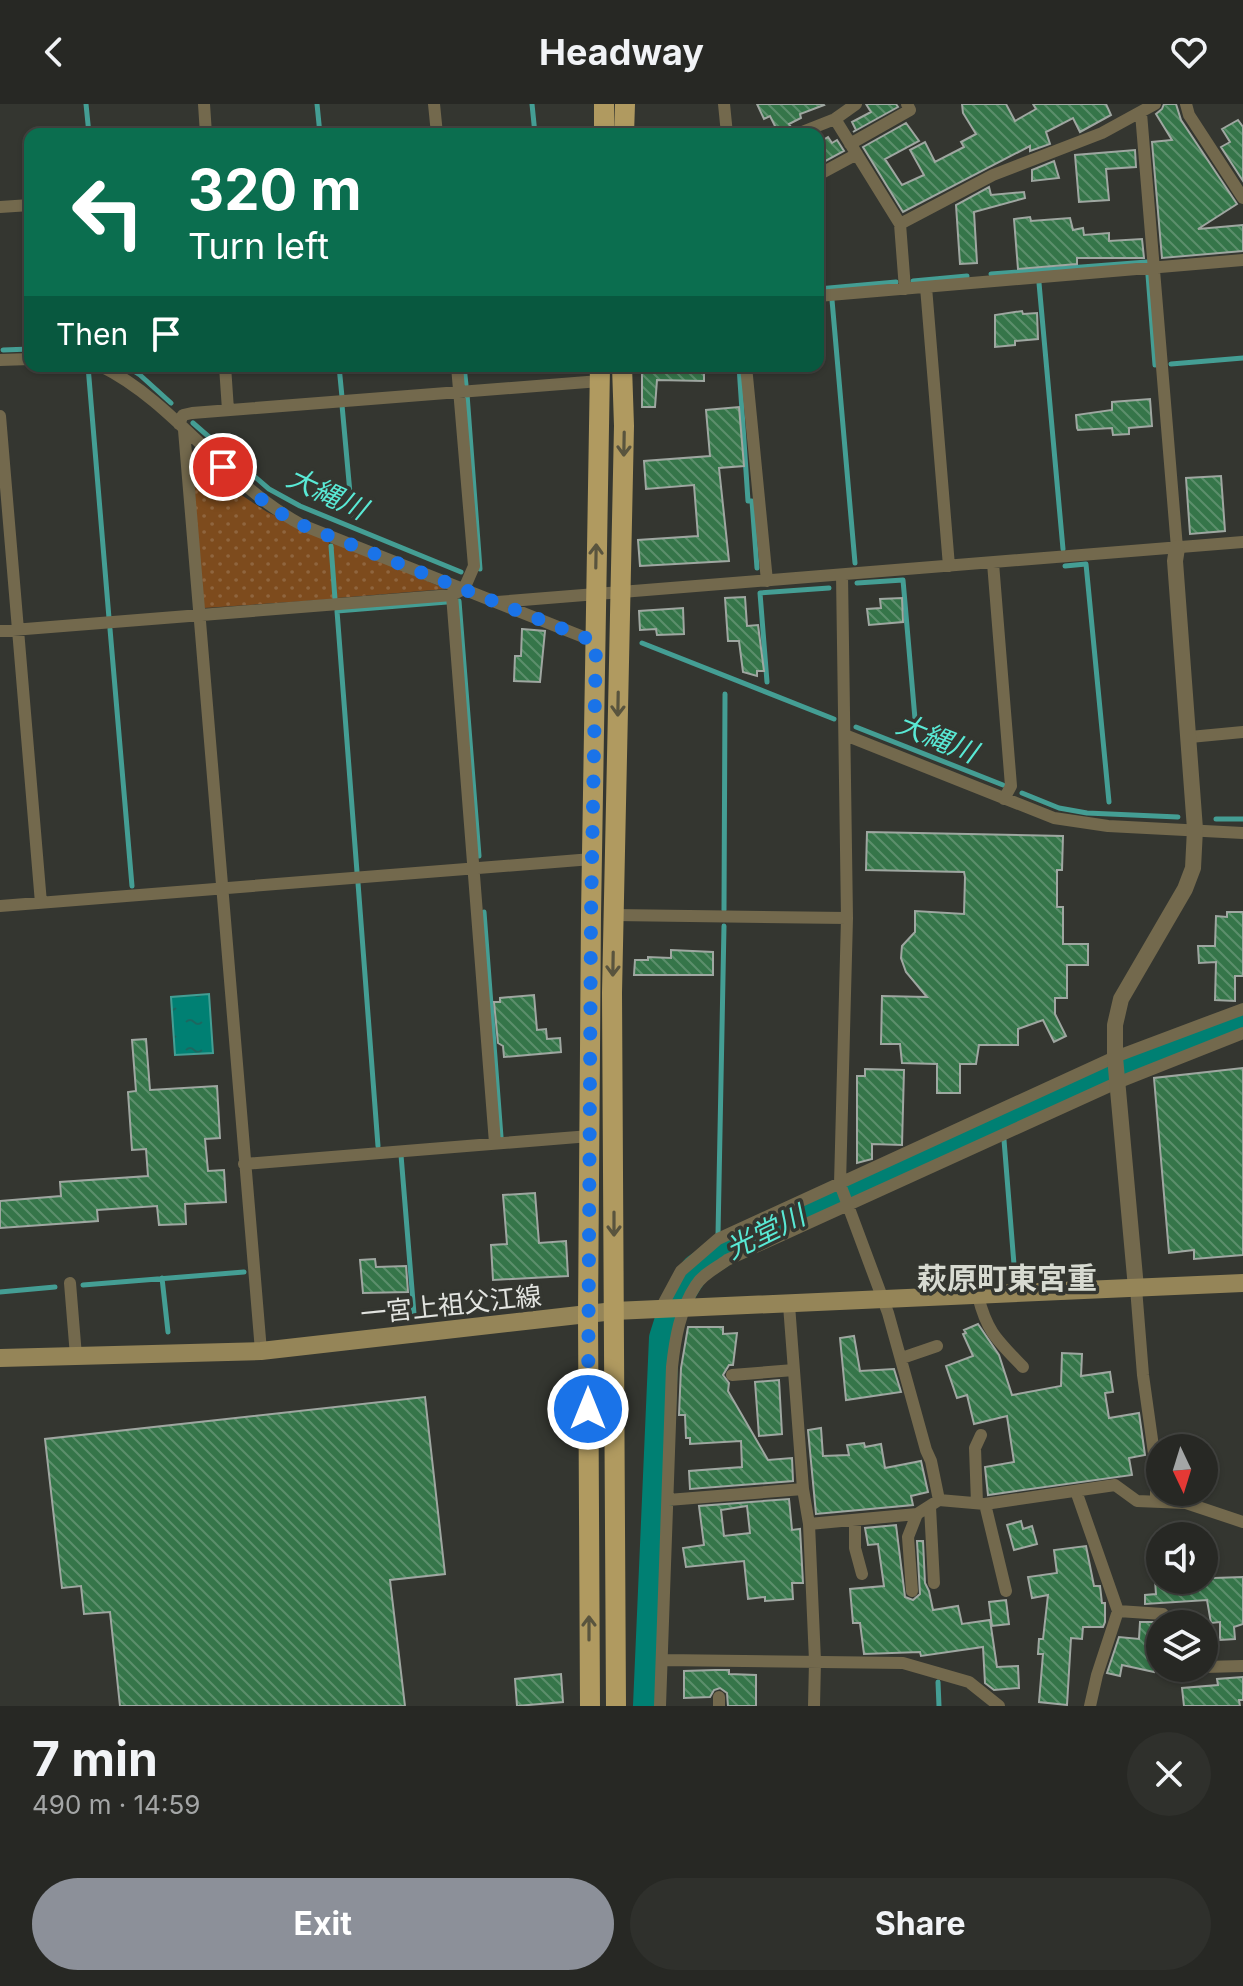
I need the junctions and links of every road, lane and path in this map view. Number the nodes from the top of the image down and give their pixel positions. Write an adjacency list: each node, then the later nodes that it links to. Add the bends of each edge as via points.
1 (204, 104): 12 (street)
2 (434, 104): 13 (street)
3 (604, 104): 14 (main road)
4 (625, 104): 15 (main road)
5 (724, 104): 16 (street)
6 (856, 104): 11 (street)
7 (907, 104): 18 (street, via 910,110)
8 (1155, 104): 10 (street)
9 (1186, 104): 20 (street)
10 (1141, 113): 23 (street, via 1069,148 993,175); 25 (street)
11 (835, 119): 17 (street); 18 (street)
12 (206, 128)
13 (436, 128)
14 (604, 128)
15 (624, 128)
16 (726, 128)
17 (812, 128)
18 (854, 149): 19 (street); 23 (street)
19 (824, 171)
20 (1243, 198)
21 (24, 205): 22 (street)
22 (0, 207)
23 (900, 224): 27 (street)
24 (1243, 260): 25 (street)
25 (1154, 268): 26 (street); 42 (street)
26 (926, 287): 27 (street); 44 (street)
27 (905, 289): 28 (street)
28 (824, 296)
29 (24, 359): 30 (street)
30 (0, 360)
31 (113, 372): 40 (street)
32 (225, 372): 38 (street)
33 (458, 372): 37 (street)
34 (622, 372): 48 (main road, one-way to 48)
35 (747, 372): 46 (street)
36 (600, 374): 37 (street); 49 (main road, one-way to 36)
37 (460, 391): 38 (street); 47 (street, via 474,566)
38 (228, 410): 40 (street, via 183,415)
39 (0, 416): 52 (street)
40 (181, 427): 47 (street, via 273,509); 51 (street)
41 (1243, 542): 42 (street)
42 (1177, 548): 43 (street); 57 (street)
43 (993, 563): 44 (street); 58 (street, via 1011,786)
44 (949, 566): 45 (street)
45 (842, 575): 46 (street); 56 (street)
46 (767, 581): 48 (street)
47 (458, 592): 50 (street); 51 (street); 62 (street)
48 (621, 592): 49 (street); 66 (main road, one-way to 66)
49 (596, 593): 50 (street); 54 (main road)
50 (497, 602): 54 (street)
51 (199, 616): 52 (street); 63 (street)
52 (17, 630): 53 (street); 64 (street)
53 (0, 631)
54 (596, 642): 61 (main road)
55 (1243, 732): 57 (street)
56 (845, 735): 58 (street); 67 (street)
57 (1190, 737): 59 (street)
58 (1004, 799): 59 (street, via 1080,824)
59 (1195, 829): 60 (street); 70 (street, via 1193,868 1185,889 1121,999)
60 (1243, 833)
61 (592, 859): 62 (street); 72 (main road)
62 (474, 869): 63 (street); 73 (street)
63 (221, 889): 64 (street); 74 (street)
64 (41, 903): 65 (street)
65 (0, 906)
66 (614, 915): 67 (street); 84 (main road, one-way to 84)
67 (847, 918): 75 (street)
68 (1243, 1009): 70 (street)
69 (1243, 1033): 71 (street)
70 (1115, 1059): 71 (street); 75 (street)
71 (1117, 1082): 76 (street); 79 (street)
72 (590, 1136): 73 (street); 85 (main road)
73 (495, 1143): 74 (street)
74 (244, 1164): 87 (street)
75 (840, 1186): 76 (street); 83 (street, via 718,1239 681,1271)
76 (848, 1206): 81 (street); 83 (street, via 727,1260)
77 (70, 1283): 88 (street)
78 (1243, 1283): 79 (main road, 一宮上祖父江線)
79 (1136, 1288): 80 (main road, 一宮上祖父江線); 94 (street)
80 (978, 1296): 81 (main road, 一宮上祖父江線); 91 (street, via 992,1335)
81 (883, 1300): 82 (main road, 一宮上祖父江線); 90 (street)
82 (789, 1305): 83 (main road, 一宮上祖父江線); 92 (street)
83 (673, 1310): 84 (main road, 一宮上祖父江線); 98 (street)
84 (614, 1311): 85 (main road, 一宮上祖父江線); 118 (main road)
85 (588, 1316): 87 (main road, 一宮上祖父江線); 117 (main road, one-way to 85)
86 (937, 1346): 90 (street)
87 (261, 1351): 88 (main road, 一宮上祖父江線)
88 (76, 1356): 89 (main road, 一宮上祖父江線)
89 (0, 1358)
90 (902, 1358): 100 (street, via 931,1461)
91 (1023, 1367)
92 (794, 1370): 93 (street); 96 (street)
93 (732, 1375)
94 (1151, 1434)
95 (981, 1435): 101 (street, via 975,1448)
96 (803, 1489): 98 (street); 106 (street)
97 (1076, 1491): 99 (street, via 1115,1485 1137,1501); 101 (street); 111 (street)
98 (668, 1500): 113 (street)
99 (1146, 1501)
100 (934, 1504): 101 (street); 103 (street); 108 (street)
101 (981, 1504): 110 (street)
102 (1195, 1506): 105 (street)
103 (917, 1514): 104 (street); 109 (street, via 908,1537)
104 (855, 1522): 106 (street); 107 (street)
105 (1243, 1522)
106 (809, 1524): 114 (street)
107 (862, 1574)
108 (934, 1583)
109 (912, 1591)
110 (1006, 1591)
111 (1118, 1611): 112 (street); 122 (street)
112 (1146, 1613)
113 (663, 1660): 114 (street); 119 (street)
114 (815, 1661): 120 (street); 121 (street, via 903,1663 969,1682)
115 (1243, 1666): 116 (street)
116 (1218, 1667)
117 (590, 1706)
118 (616, 1706)
119 (660, 1706)
120 (814, 1706)
121 (999, 1706)
122 (1090, 1706)

